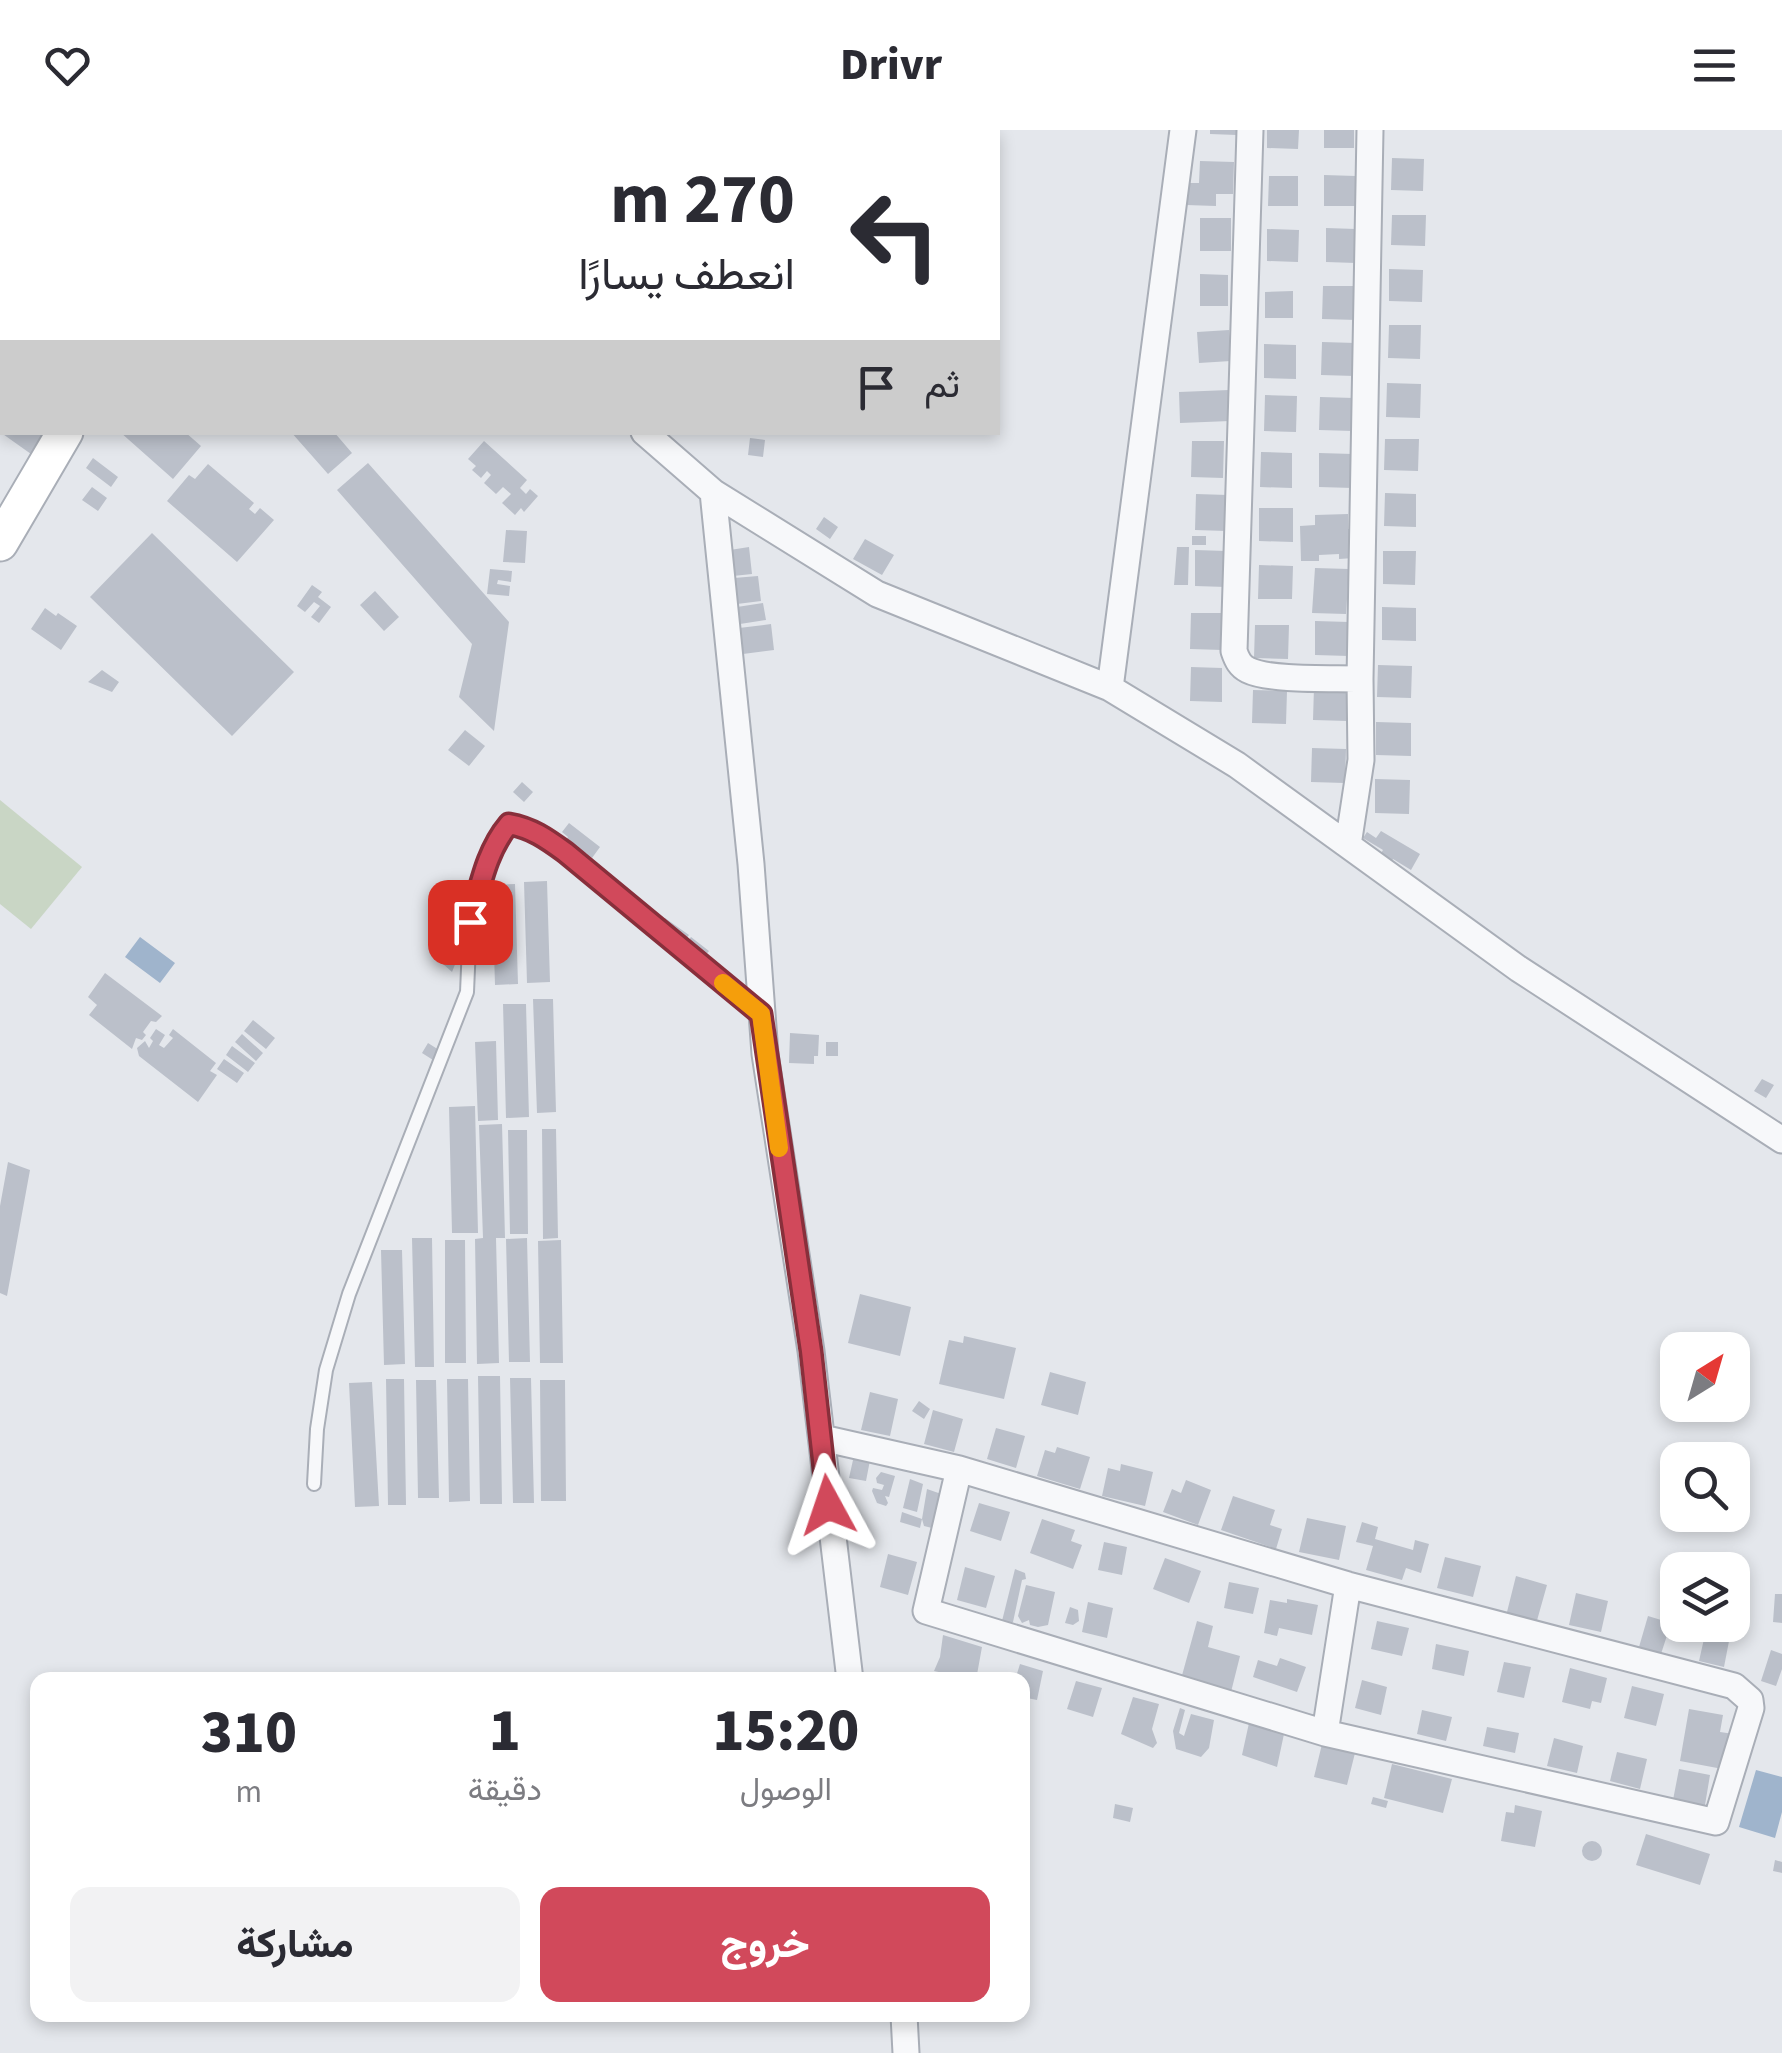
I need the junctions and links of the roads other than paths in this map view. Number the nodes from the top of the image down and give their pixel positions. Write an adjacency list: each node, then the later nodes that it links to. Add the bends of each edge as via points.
1 (1183, 130): 9 (street)
2 (1250, 130): 8 (street, via 1234,652 1248,670 1264,675)
3 (1370, 130): 8 (street)
4 (64, 435): 7 (street)
5 (647, 435): 6 (street)
6 (713, 492): 9 (street, via 877,594); 11 (street)
7 (0, 543)
8 (1360, 679): 10 (street, via 1362,760)
9 (1110, 688): 10 (street, via 1237,765)
10 (1348, 846): 12 (street, via 1519,969)
11 (761, 1014): 13 (street); 15 (lane, via 565,852 539,833 509,824 488,860 470,922 467,992 326,1370)
12 (1782, 1140)
13 (822, 1438): 14 (street); 17 (street)
14 (959, 1468): 16 (street); 18 (street, via 926,1612)
15 (314, 1484)
16 (1348, 1585): 18 (street); 18 (street, via 1734,1686 1750,1708 1716,1822)
17 (849, 1672)
18 (1324, 1733)
19 (904, 2022): 20 (street)
20 (906, 2053)

